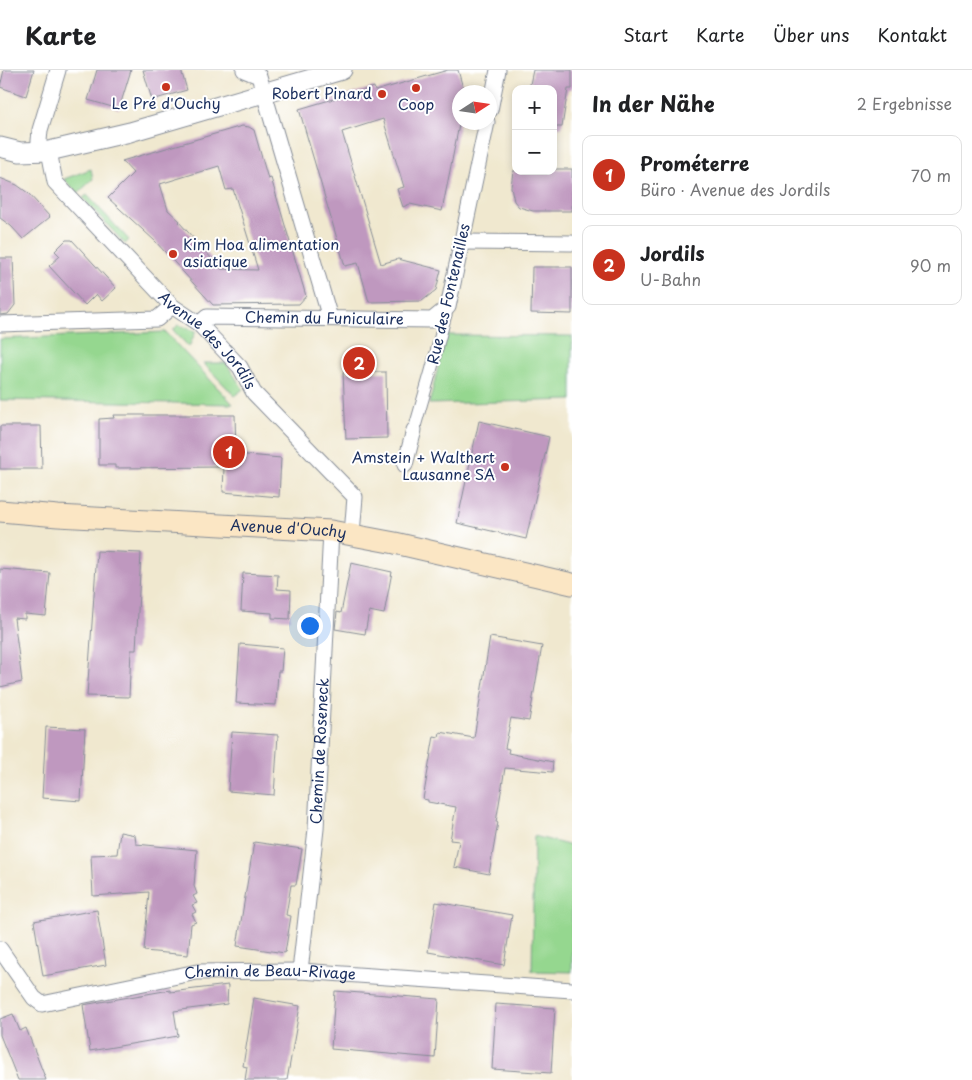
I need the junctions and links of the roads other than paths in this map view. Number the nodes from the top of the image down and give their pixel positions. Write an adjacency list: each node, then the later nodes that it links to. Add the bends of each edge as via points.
1 (58, 70): 9 (street, Avenue des Jordils, via 40,130)
2 (244, 70): 6 (street, via 259,76)
3 (342, 70): 6 (street)
4 (498, 70): 5 (street)
5 (495, 85)
6 (264, 93): 9 (street, via 130,132); 14 (street)
7 (485, 130): 10 (street, Rue des Fontenailles)
8 (0, 147): 9 (street, via 20,152)
9 (44, 152): 12 (street, Avenue des Jordils, via 55,182)
10 (463, 242): 11 (street); 13 (street, Rue des Fontenailles)
11 (572, 243)
12 (172, 306): 15 (street, via 157,319); 16 (street, Avenue des Jordils)
13 (448, 307): 14 (street, Chemin du Funiculaire, via 432,320); 17 (street, Rue des Fontenailles)
14 (330, 318): 16 (street, Chemin du Funiculaire, via 207,317)
15 (0, 324)
16 (199, 324): 21 (street, Avenue des Jordils, via 240,367 254,393 355,497)
17 (414, 430): 18 (street, Rue des Fontenailles)
18 (405, 464)
19 (0, 511): 20 (main road, Avenue d'Ouchy)
20 (331, 530): 21 (main road, Avenue d'Ouchy); 24 (street, Chemin de Roseneck, via 316,829)
21 (352, 534): 22 (main road, Avenue d'Ouchy)
22 (572, 584)
23 (0, 949): 24 (street, Chemin de Beau-Rivage, via 34,998 42,1004 197,972)
24 (300, 971): 25 (street, Chemin de Beau-Rivage)
25 (572, 990)

